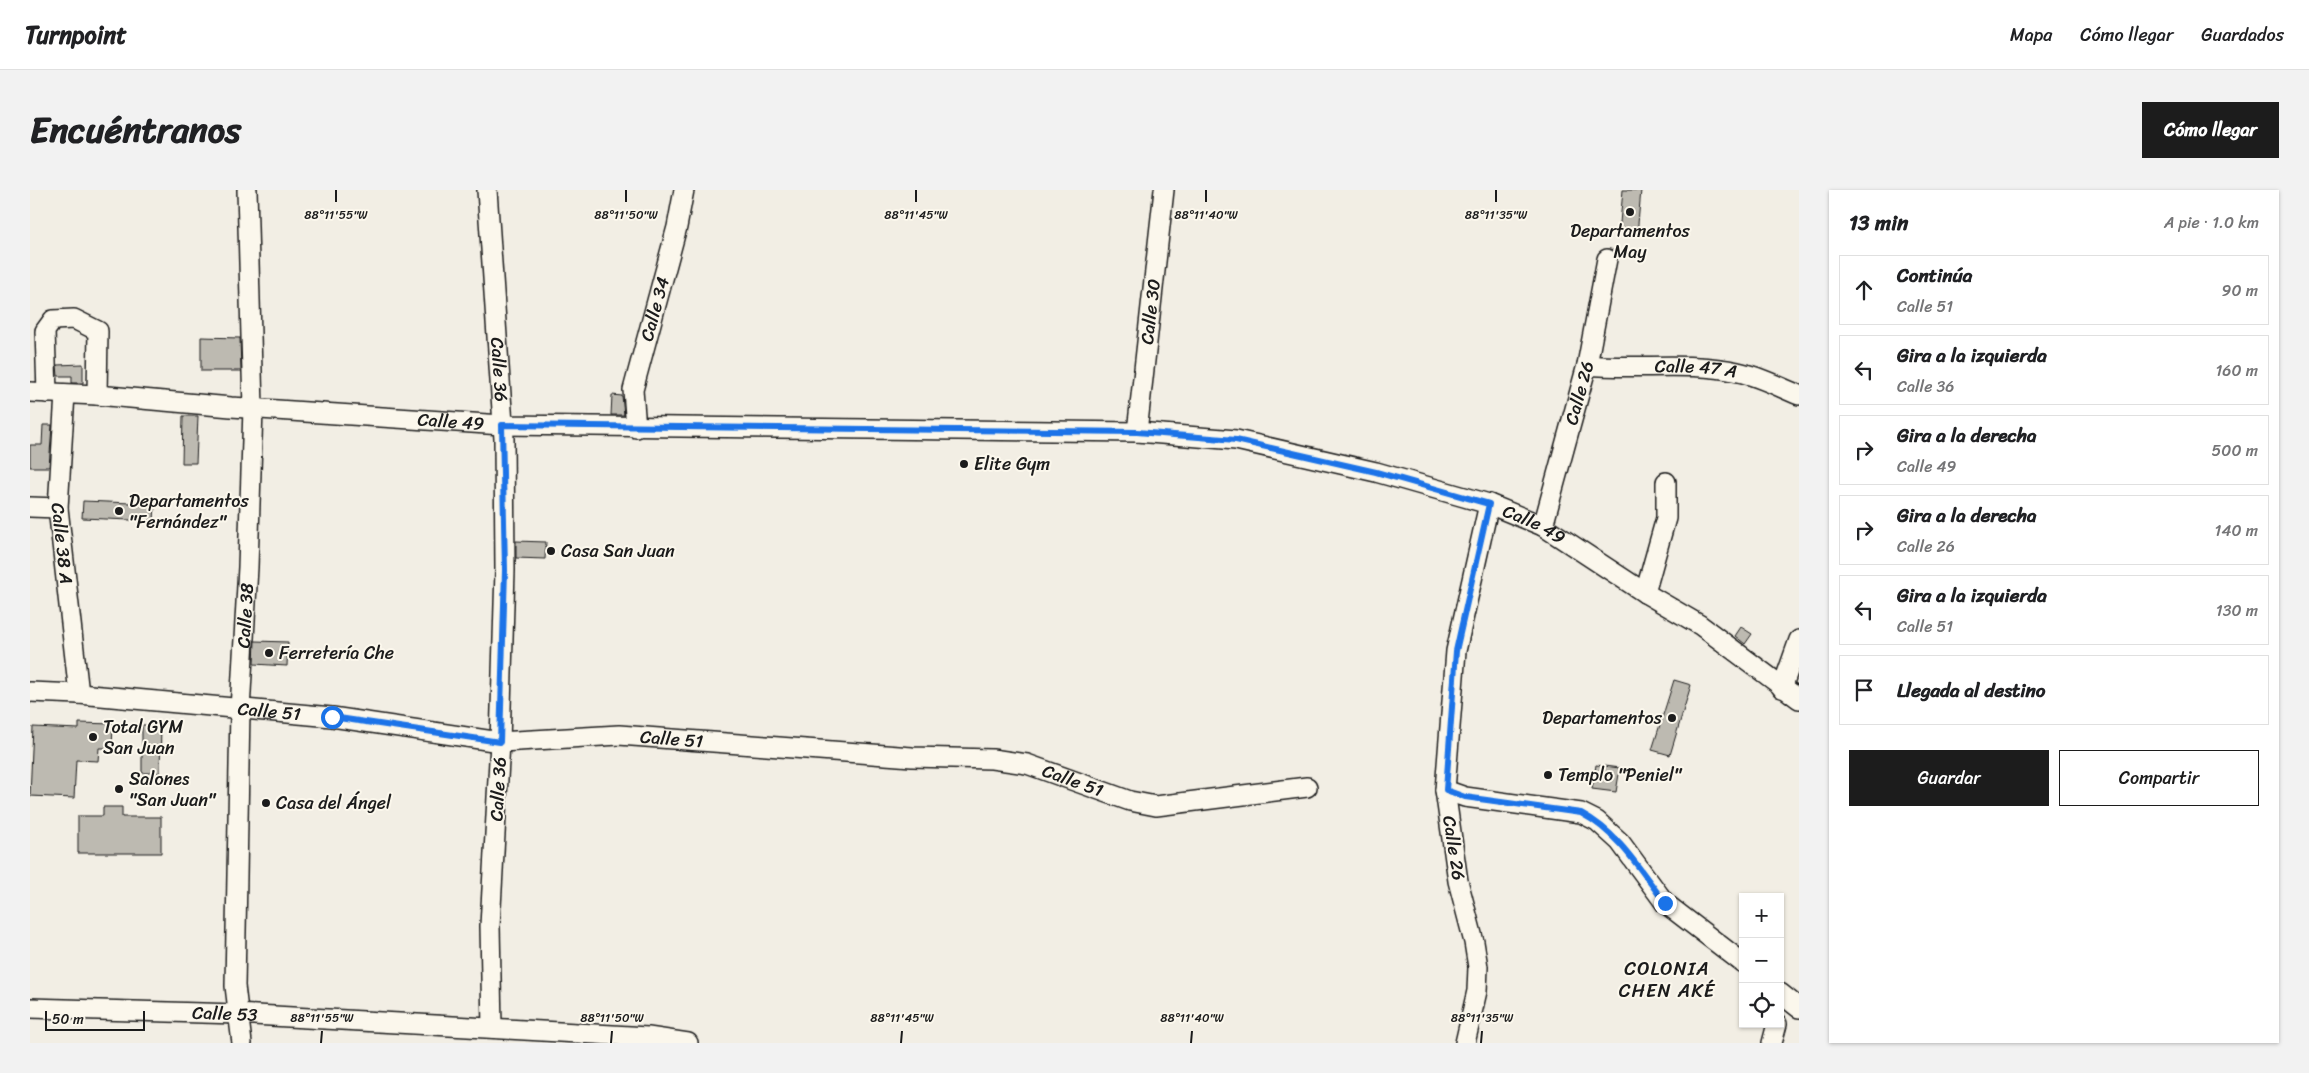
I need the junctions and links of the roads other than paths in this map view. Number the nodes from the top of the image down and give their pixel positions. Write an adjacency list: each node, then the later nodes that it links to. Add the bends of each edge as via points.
1 (247, 190): 10 (street, Calle 38)
2 (487, 190): 11 (street, Calle 36)
3 (684, 190): 12 (street, Calle 34, via 633,390)
4 (1164, 190): 13 (street, Calle 30)
5 (1607, 259): 6 (street, Calle 26)
6 (1587, 365): 9 (street, Calle 47 A, via 1712,368 1762,379); 18 (street, Calle 26)
7 (47, 393): 8 (street, Calle 49); 8 (street, Calle 38 A, via 45,331 53,320 74,319 98,331); 17 (street, Calle 38 A)
8 (97, 395): 10 (street, Calle 49)
9 (1799, 395)
10 (254, 408): 11 (street, Calle 49); 25 (street, Calle 38)
11 (502, 425): 12 (street, Calle 49); 26 (street, Calle 36, via 505,570)
12 (636, 428): 13 (street, Calle 49)
13 (1137, 432): 15 (street, Calle 49, via 1236,440 1376,472)
14 (1666, 482): 19 (street, via 1666,518)
15 (1489, 504): 18 (street, Calle 49); 28 (street, Calle 26, via 1456,651)
16 (30, 507): 17 (street)
17 (58, 508): 23 (street, Calle 38 A)
18 (1543, 526): 19 (street, Calle 49)
19 (1645, 593): 21 (street, Calle 49, via 1700,625)
20 (1799, 640): 21 (street)
21 (1782, 688): 24 (street, Calle 49)
22 (30, 692): 23 (street, Calle 51)
23 (78, 694): 25 (street, Calle 51)
24 (1799, 699)
25 (240, 710): 26 (street, Calle 51, via 332,717); 31 (street, Calle 38)
26 (500, 742): 27 (street, Calle 51, via 619,735 912,757 992,759 1027,764 1130,801 1156,806); 32 (street, Calle 36, via 490,926)
27 (1307, 787)
28 (1446, 790): 29 (street, via 1465,797 1581,813 1597,821 1620,842 1665,903); 36 (street, Calle 26, via 1458,881 1478,967 1478,991)
29 (1739, 960)
30 (30, 1008): 31 (street, Calle 53)
31 (237, 1014): 32 (street, Calle 53); 34 (street, Calle 38)
32 (492, 1028): 35 (street, Calle 53, via 648,1037)
33 (1777, 1028): 37 (street)
34 (242, 1043)
35 (688, 1043)
36 (1465, 1043)
37 (1772, 1043)

